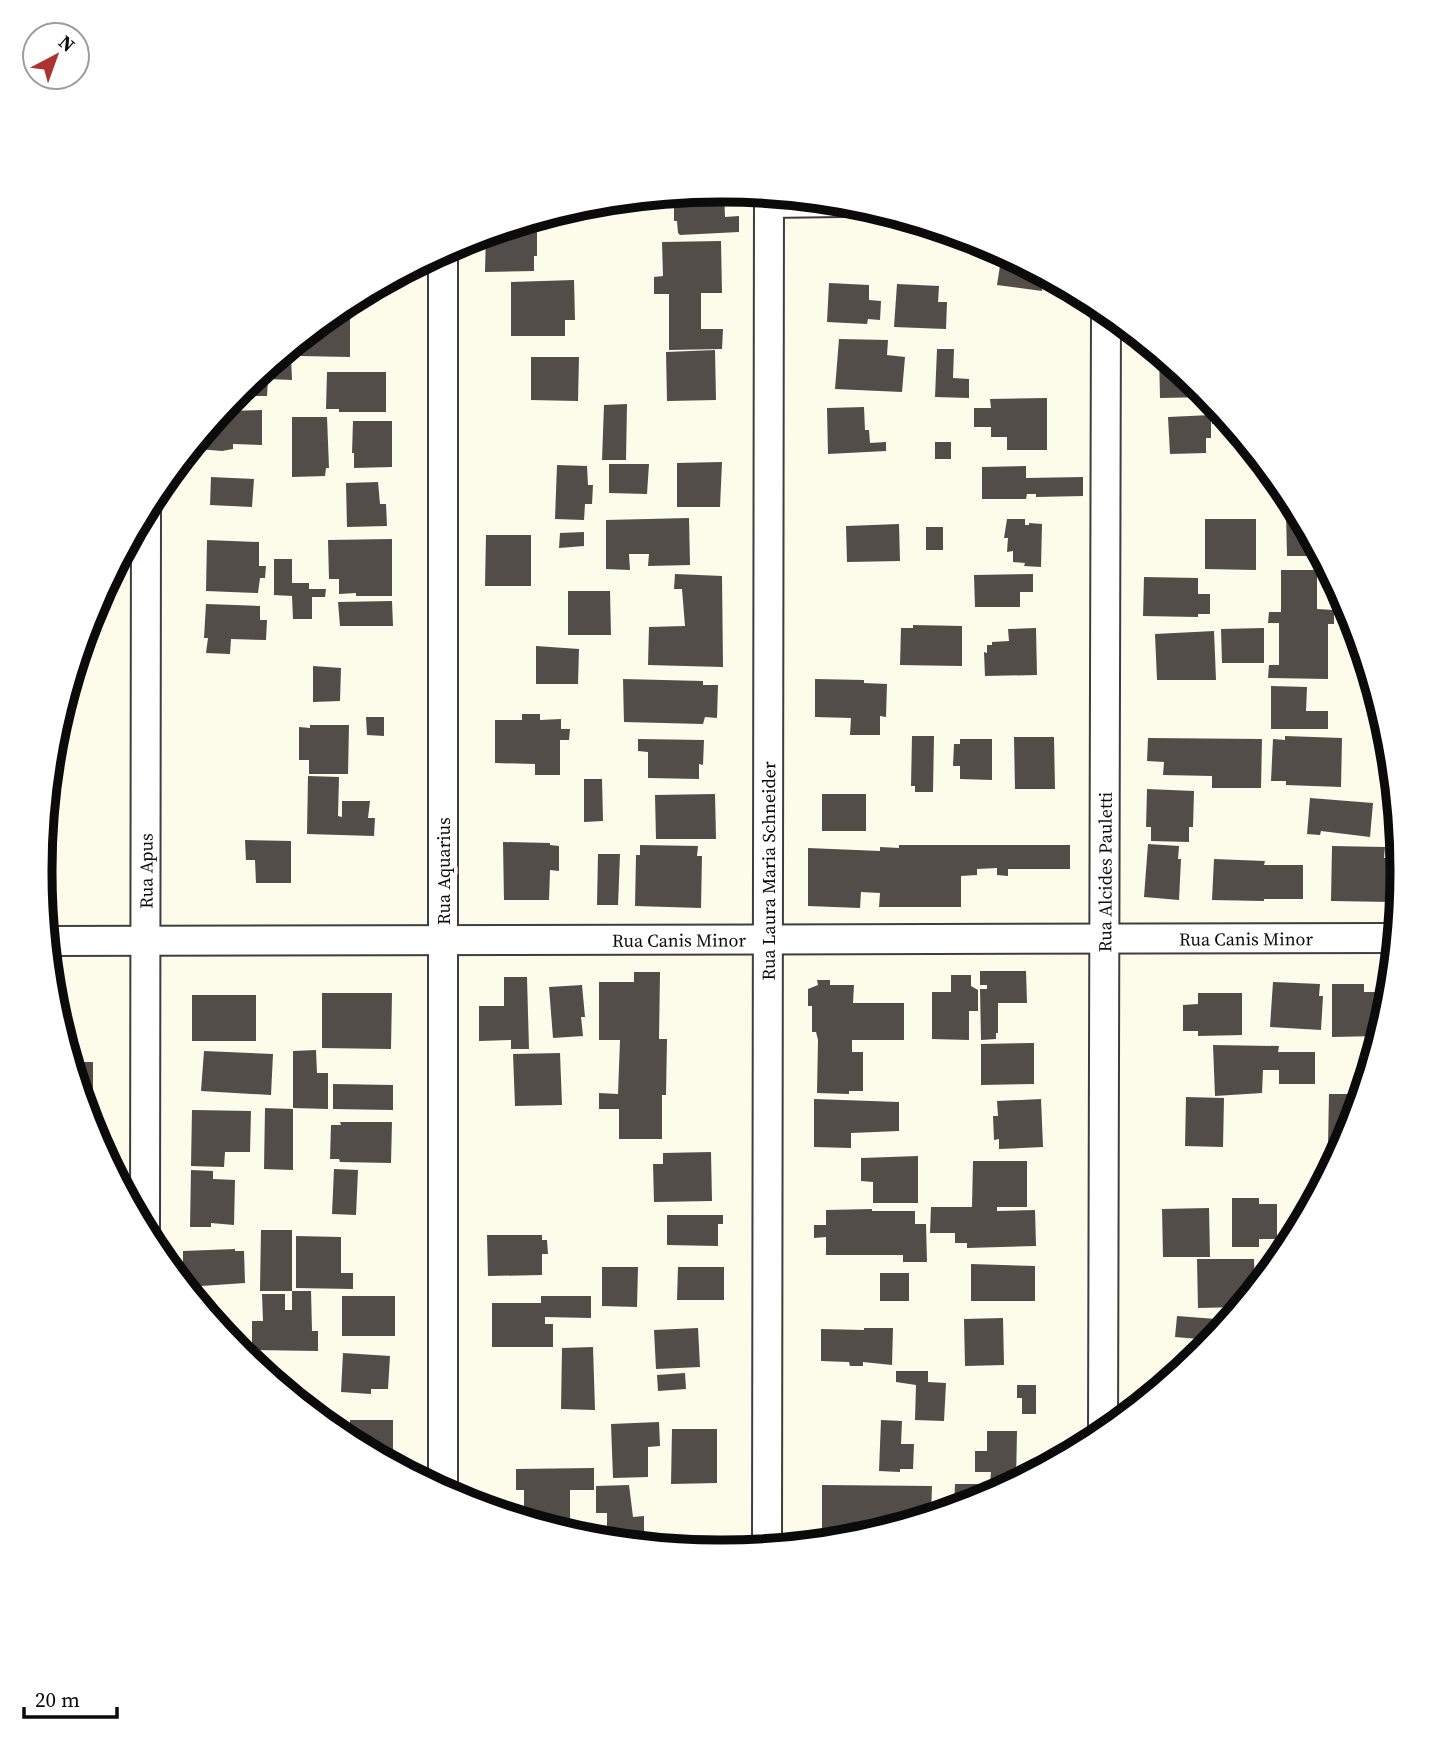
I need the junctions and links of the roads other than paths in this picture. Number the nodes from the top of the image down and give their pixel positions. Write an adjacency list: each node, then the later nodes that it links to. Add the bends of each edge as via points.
1 (769, 204): 8 (street, Rua Laura Maria Schneider)
2 (443, 263): 7 (street, Rua Aquarius)
3 (1106, 325): 6 (street, Rua Alcides Pauletti)
4 (146, 531): 10 (street, Rua Apus)
5 (1386, 938): 6 (street, Rua Canis Minor)
6 (1104, 939): 8 (street, Rua Canis Minor); 12 (street, Rua Alcides Pauletti)
7 (443, 940): 8 (street, Rua Canis Minor); 10 (street, Rua Canis Minor); 13 (street, Rua Aquarius)
8 (768, 940): 14 (street, Rua Laura Maria Schneider)
9 (56, 941): 10 (street, Rua Canis Minor)
10 (146, 941): 11 (street, Rua Apus)
11 (145, 1210)
12 (1103, 1419)
13 (443, 1479)
14 (767, 1538)

